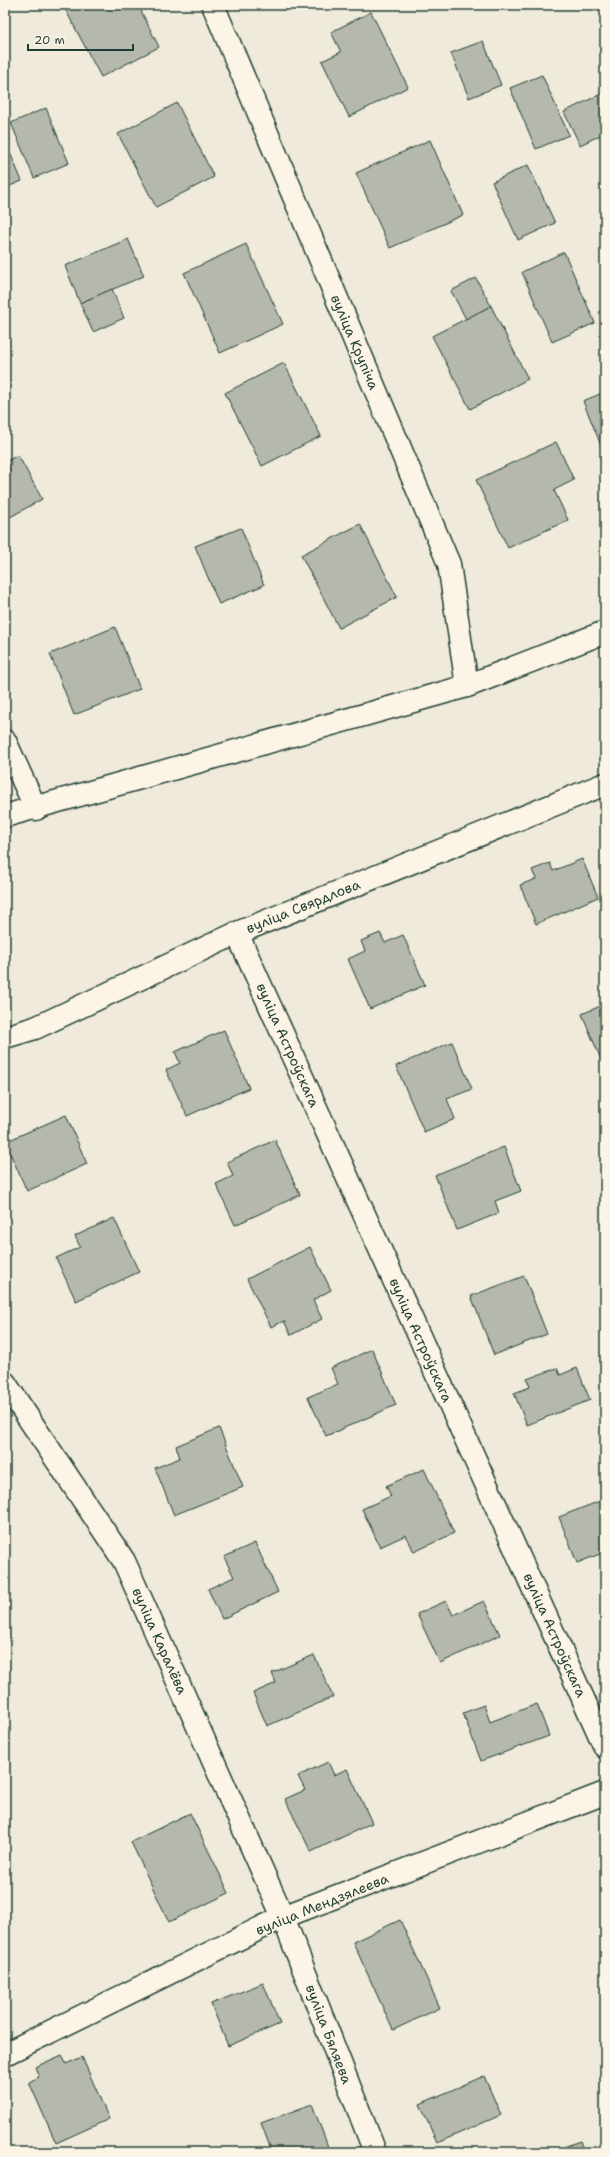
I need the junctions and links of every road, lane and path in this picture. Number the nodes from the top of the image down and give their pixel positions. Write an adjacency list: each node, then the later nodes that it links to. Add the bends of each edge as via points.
1 (213, 5): 3 (street, вуліца Крупіча, via 448,564)
2 (605, 632): 3 (street)
3 (468, 686): 6 (street)
4 (5, 741): 6 (street)
5 (605, 784): 8 (street, вуліца Свярдлова)
6 (36, 809): 7 (street)
7 (5, 816)
8 (237, 933): 9 (street, вуліца Свярдлова, via 35,1028); 11 (street, вуліца Астроўскага)
9 (5, 1037)
10 (5, 1383): 13 (street, вуліца Каралёва, via 124,1561)
11 (605, 1747)
12 (605, 1794): 13 (street, вуліца Мендзялеева)
13 (283, 1917): 14 (street, вуліца Мендзялеева); 15 (street, вуліца Бяляева)
14 (5, 2054)
15 (375, 2152)

